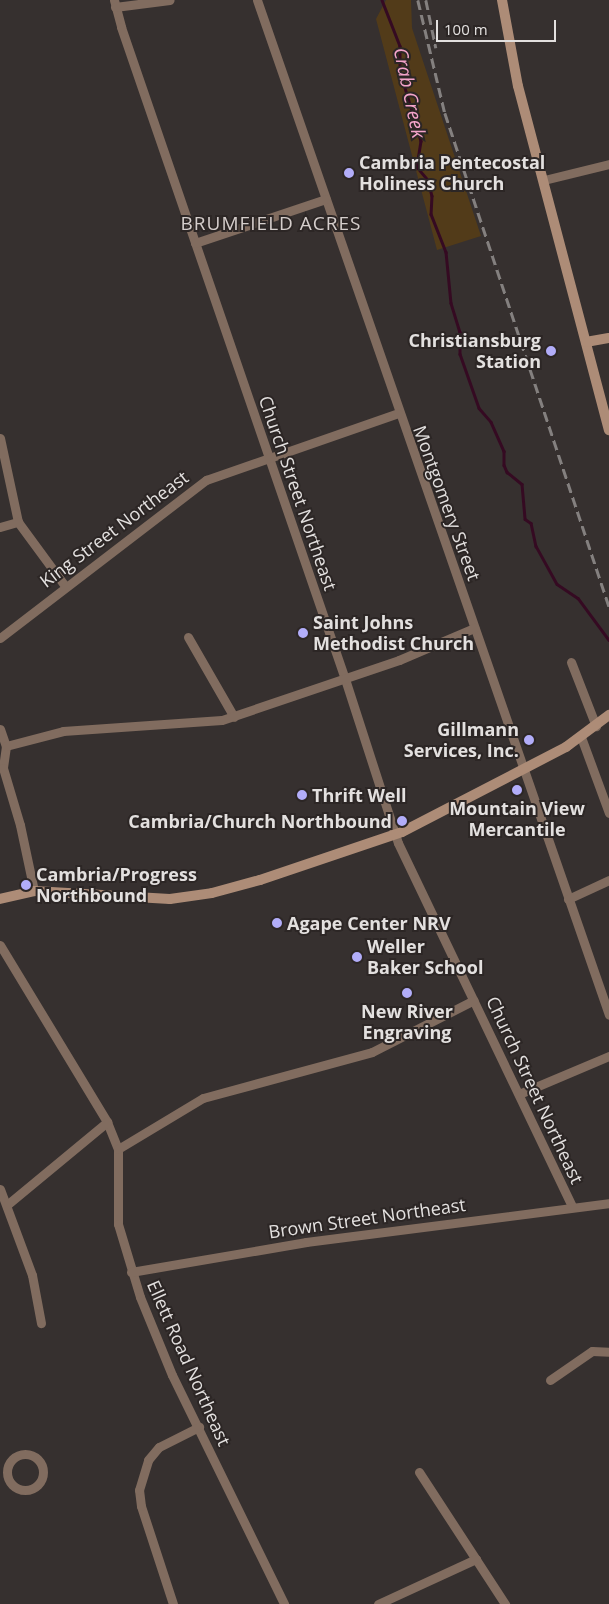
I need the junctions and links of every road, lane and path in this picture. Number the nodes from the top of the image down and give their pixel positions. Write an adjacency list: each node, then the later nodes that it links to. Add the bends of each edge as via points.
1 (170, 0): 4 (street)
2 (257, 0): 7 (street, Montgomery Street)
3 (502, 0): 6 (main road, via 508,44)
4 (115, 4): 8 (street, Church Street Northeast)
5 (609, 164): 6 (street)
6 (544, 180): 10 (main road)
7 (326, 200): 8 (street); 11 (street, Montgomery Street)
8 (195, 243): 14 (street, Church Street Northeast)
9 (609, 338): 10 (main road)
10 (586, 342): 12 (main road)
11 (398, 413): 14 (street, King Street Northeast); 18 (street, Montgomery Street)
12 (609, 430)
13 (0, 438): 15 (street)
14 (268, 458): 17 (street, King Street Northeast, via 206,480); 22 (street, Church Street Northeast)
15 (18, 522): 16 (street); 17 (street)
16 (0, 527)
17 (65, 586): 20 (street, King Street Northeast)
18 (474, 628): 22 (street); 29 (street, Montgomery Street)
19 (188, 637): 24 (street)
20 (0, 638)
21 (571, 662): 25 (street)
22 (345, 679): 24 (street); 31 (street, Church Street Northeast)
23 (609, 715): 25 (main road)
24 (234, 717): 28 (street, via 208,722 63,731)
25 (596, 726): 27 (main road)
26 (0, 729): 28 (street)
27 (581, 737): 29 (main road); 30 (street)
28 (6, 746): 33 (street, via 3,768 20,825)
29 (524, 770): 31 (main road); 35 (street, Montgomery Street)
30 (609, 813)
31 (396, 835): 33 (main road, via 260,880 194,896 148,898); 37 (street, Church Street Northeast)
32 (609, 880): 35 (street)
33 (34, 891): 34 (main road)
34 (0, 899)
35 (568, 899): 38 (street, Montgomery Street)
36 (0, 945): 41 (street, Ellett Road Northeast)
37 (474, 1000): 40 (street, Church Street Northeast); 42 (street, via 372,1052 203,1098)
38 (609, 1015)
39 (609, 1056): 40 (street)
40 (519, 1094): 46 (street, Church Street Northeast)
41 (107, 1122): 42 (street, Ellett Road Northeast); 45 (street)
42 (118, 1149): 47 (street, Ellett Road Northeast, via 118,1224)
43 (0, 1189): 45 (street)
44 (609, 1203): 46 (street, Brown Street Northeast)
45 (8, 1204): 48 (street, via 32,1275)
46 (572, 1206): 47 (street, Brown Street Northeast, via 306,1242)
47 (131, 1272): 51 (street, Ellett Road Northeast, via 172,1374)
48 (41, 1323)
49 (609, 1352): 50 (street, via 592,1351)
50 (550, 1380)
51 (198, 1427): 55 (street, via 158,1447 148,1460 139,1490 141,1506); 56 (street, Ellett Road Northeast)
52 (419, 1472): 54 (street)
53 (4, 1474): 53 (street, via 14,1486 26,1490 38,1485 43,1469 32,1456 23,1454 11,1461)
54 (476, 1558): 57 (street); 58 (street)
55 (174, 1604)
56 (284, 1604)
57 (378, 1604)
58 (505, 1604)

